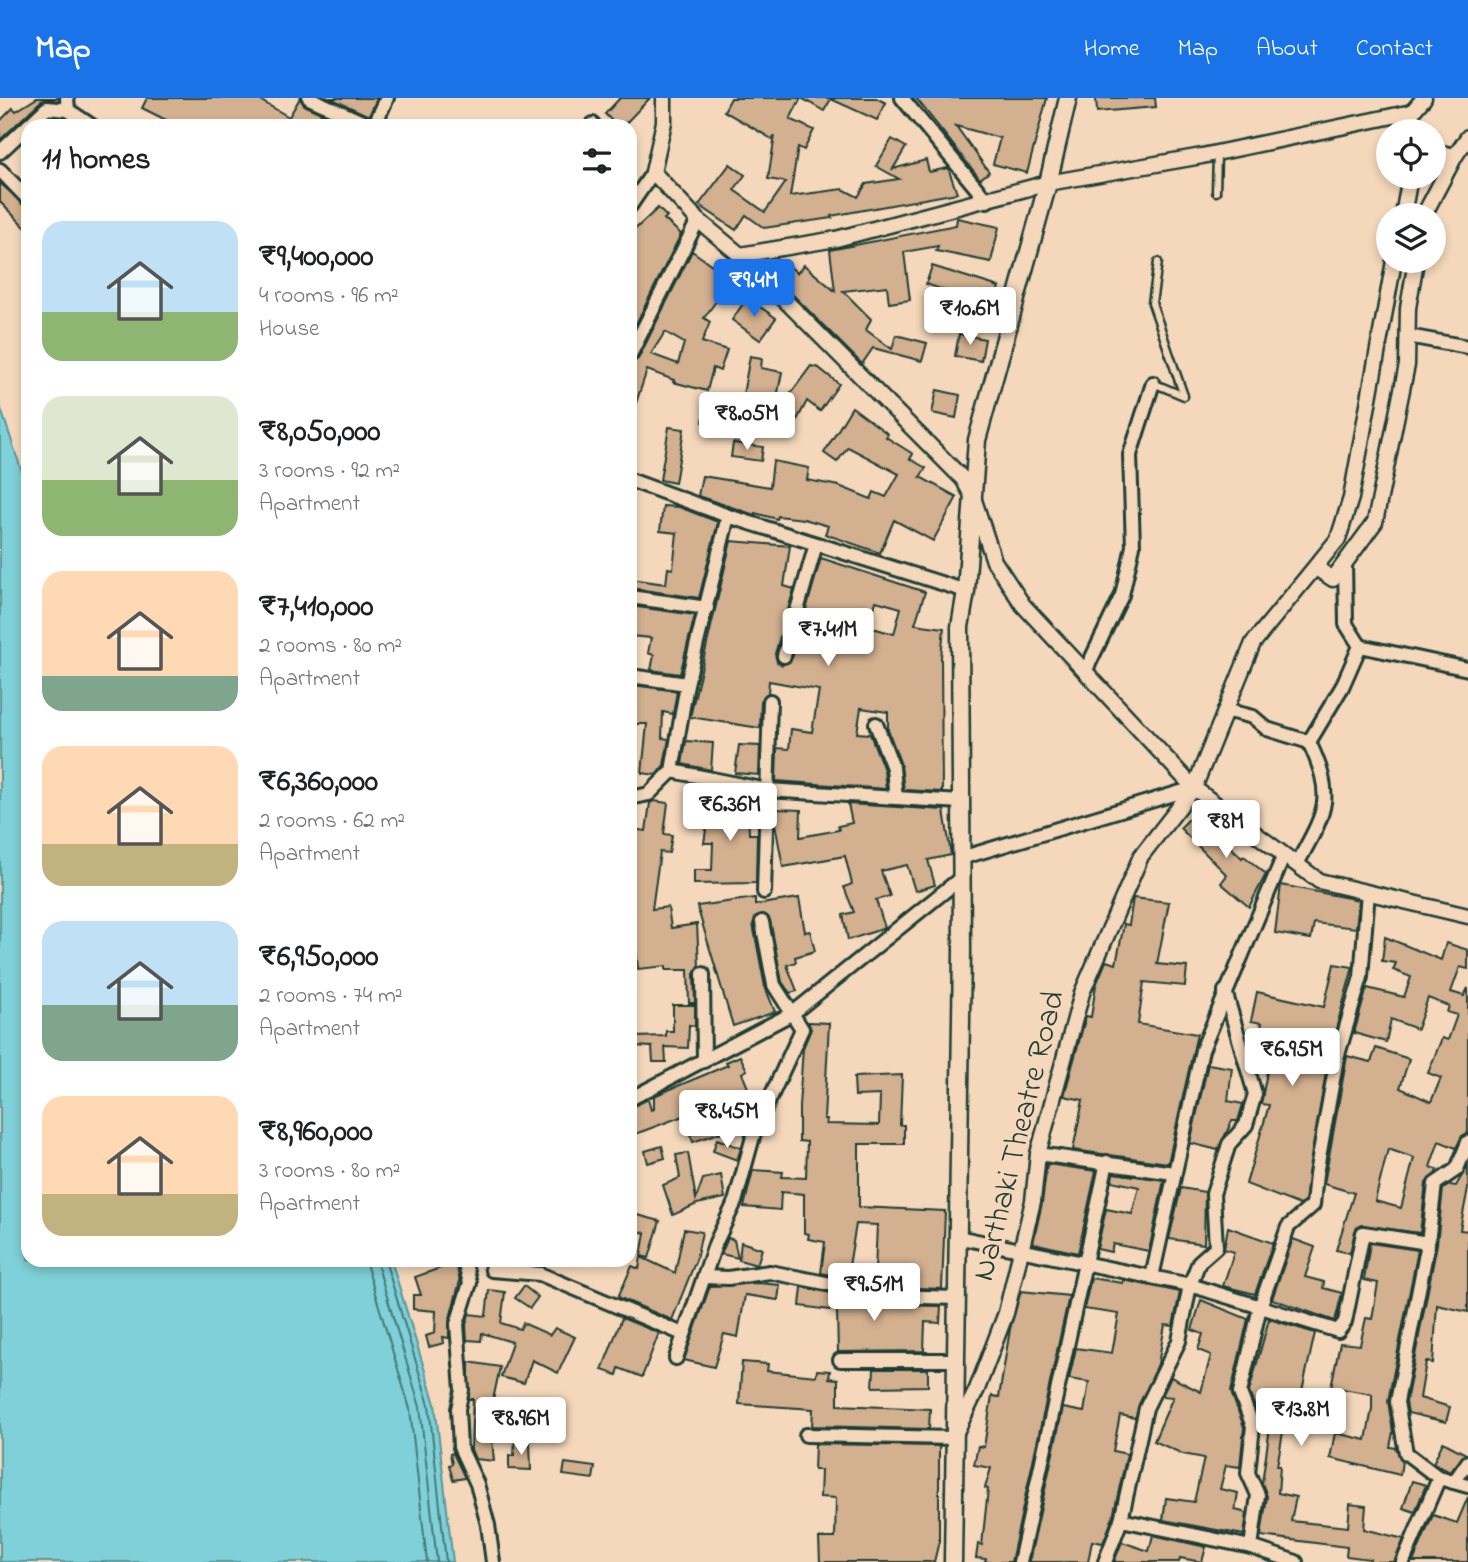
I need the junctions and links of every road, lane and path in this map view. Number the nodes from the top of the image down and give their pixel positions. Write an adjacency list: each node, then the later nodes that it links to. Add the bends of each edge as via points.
1 (309, 98): 11 (street)
2 (387, 98): 12 (street)
3 (664, 98): 21 (street, via 664,122)
4 (902, 98): 26 (street)
5 (1068, 98): 22 (main road)
6 (1424, 98): 8 (street)
7 (68, 104): 9 (street, via 47,108); 10 (street)
8 (1412, 112): 13 (street); 17 (street)
9 (35, 119)
10 (84, 119)
11 (356, 119)
12 (376, 119)
13 (1412, 119)
14 (21, 132): 16 (street)
15 (1468, 137): 19 (street)
16 (0, 152)
17 (1217, 153): 22 (street); 24 (lane)
18 (1446, 154): 19 (street)
19 (1455, 156): 27 (street)
20 (0, 170): 23 (street)
21 (653, 172): 25 (street); 28 (street)
22 (1048, 183): 26 (street); 38 (main road, via 977,440)
23 (21, 192)
24 (1216, 192)
25 (637, 196)
26 (987, 201): 29 (street, via 836,239)
27 (1430, 203)
28 (698, 220): 29 (street); 34 (street)
29 (740, 255): 38 (street, via 963,480)
30 (1158, 262): 36 (lane, via 1152,303 1184,396)
31 (1392, 273): 42 (street, Narthaki Theatre Road, via 1351,498 1338,539)
32 (1414, 273): 33 (street)
33 (1408, 337): 35 (street); 41 (street, via 1407,365 1375,522)
34 (637, 341)
35 (1468, 347)
36 (1153, 383): 49 (street, via 1130,455 1133,545 1122,595)
37 (637, 483): 39 (street)
38 (973, 497): 43 (main road); 49 (street, via 994,561 1023,605)
39 (728, 516): 40 (street); 45 (street)
40 (816, 544): 43 (street); 47 (street)
41 (1345, 562): 42 (street, via 1333,579); 46 (street, via 1346,624)
42 (1316, 568): 53 (street, Narthaki Theatre Road, via 1253,643)
43 (966, 591): 61 (main road, via 960,627)
44 (637, 598): 45 (street)
45 (707, 608): 51 (street)
46 (1360, 646): 48 (street); 55 (street)
47 (784, 656)
48 (1468, 669)
49 (1085, 671): 57 (street)
50 (637, 677): 51 (street)
51 (687, 684): 56 (street)
52 (769, 701): 58 (street)
53 (1226, 710): 55 (street); 57 (street, Narthaki Theatre Road)
54 (876, 724): 60 (street, via 893,768)
55 (1309, 742): 64 (street, via 1326,789 1321,818)
56 (672, 771): 58 (street); 59 (street, via 649,794)
57 (1194, 788): 62 (street); 63 (street); 76 (street, Narthaki Theatre Road, via 1141,856 1082,993)
58 (767, 790): 60 (street); 66 (street)
59 (637, 797)
60 (896, 797): 61 (street)
61 (961, 802): 63 (main road)
62 (1284, 855): 64 (street); 71 (street)
63 (961, 858): 65 (main road)
64 (1297, 864): 67 (street, via 1319,881)
65 (961, 878): 72 (street); 79 (main road)
66 (764, 892)
67 (1368, 892): 68 (street); 89 (street, via 1361,976 1337,1058 1313,1205 1288,1227)
68 (1468, 916)
69 (762, 922): 72 (street, via 774,985)
70 (703, 974): 73 (street)
71 (1225, 991): 78 (street, via 1202,1050); 87 (street, via 1255,1094 1246,1125 1229,1144 1213,1194 1216,1247 1199,1262)
72 (793, 1013): 73 (street); 85 (street, via 802,1029 754,1133 734,1202)
73 (704, 1061): 74 (street)
74 (637, 1095)
75 (1468, 1142): 80 (street, via 1457,1170 1435,1184)
76 (1038, 1154): 77 (street); 81 (street, Narthaki Theatre Road)
77 (1107, 1162): 78 (street); 82 (street)
78 (1174, 1173): 86 (street)
79 (957, 1237): 81 (street); 88 (main road)
80 (1428, 1243): 89 (street, via 1363,1233 1345,1322 1338,1331); 97 (street, via 1397,1402 1406,1453)
81 (1021, 1251): 82 (street); 95 (street, Narthaki Theatre Road, via 1006,1312)
82 (1087, 1264): 86 (street); 105 (street)
83 (466, 1267): 103 (street, via 470,1283 457,1324 460,1447 477,1484)
84 (492, 1267): 90 (street, via 540,1274)
85 (704, 1277): 88 (street, via 770,1272 891,1296); 90 (street)
86 (1152, 1278): 87 (street)
87 (1189, 1285): 89 (street); 100 (street, via 1179,1341 1146,1408)
88 (956, 1298): 93 (main road)
89 (1261, 1307): 101 (street, via 1240,1392 1253,1426 1248,1473 1258,1495)
90 (683, 1334): 91 (street)
91 (676, 1358)
92 (840, 1360): 93 (street)
93 (955, 1360): 95 (main road)
94 (806, 1435): 95 (street)
95 (954, 1436): 104 (main road)
96 (1468, 1462): 98 (street)
97 (1439, 1478): 98 (street); 107 (street)
98 (1454, 1482): 99 (street)
99 (1468, 1486)
100 (1121, 1520): 101 (street); 106 (street)
101 (1251, 1547): 102 (street)
102 (1288, 1561)
103 (493, 1562)
104 (953, 1562)
105 (1020, 1562)
106 (1105, 1562)
107 (1403, 1562)

